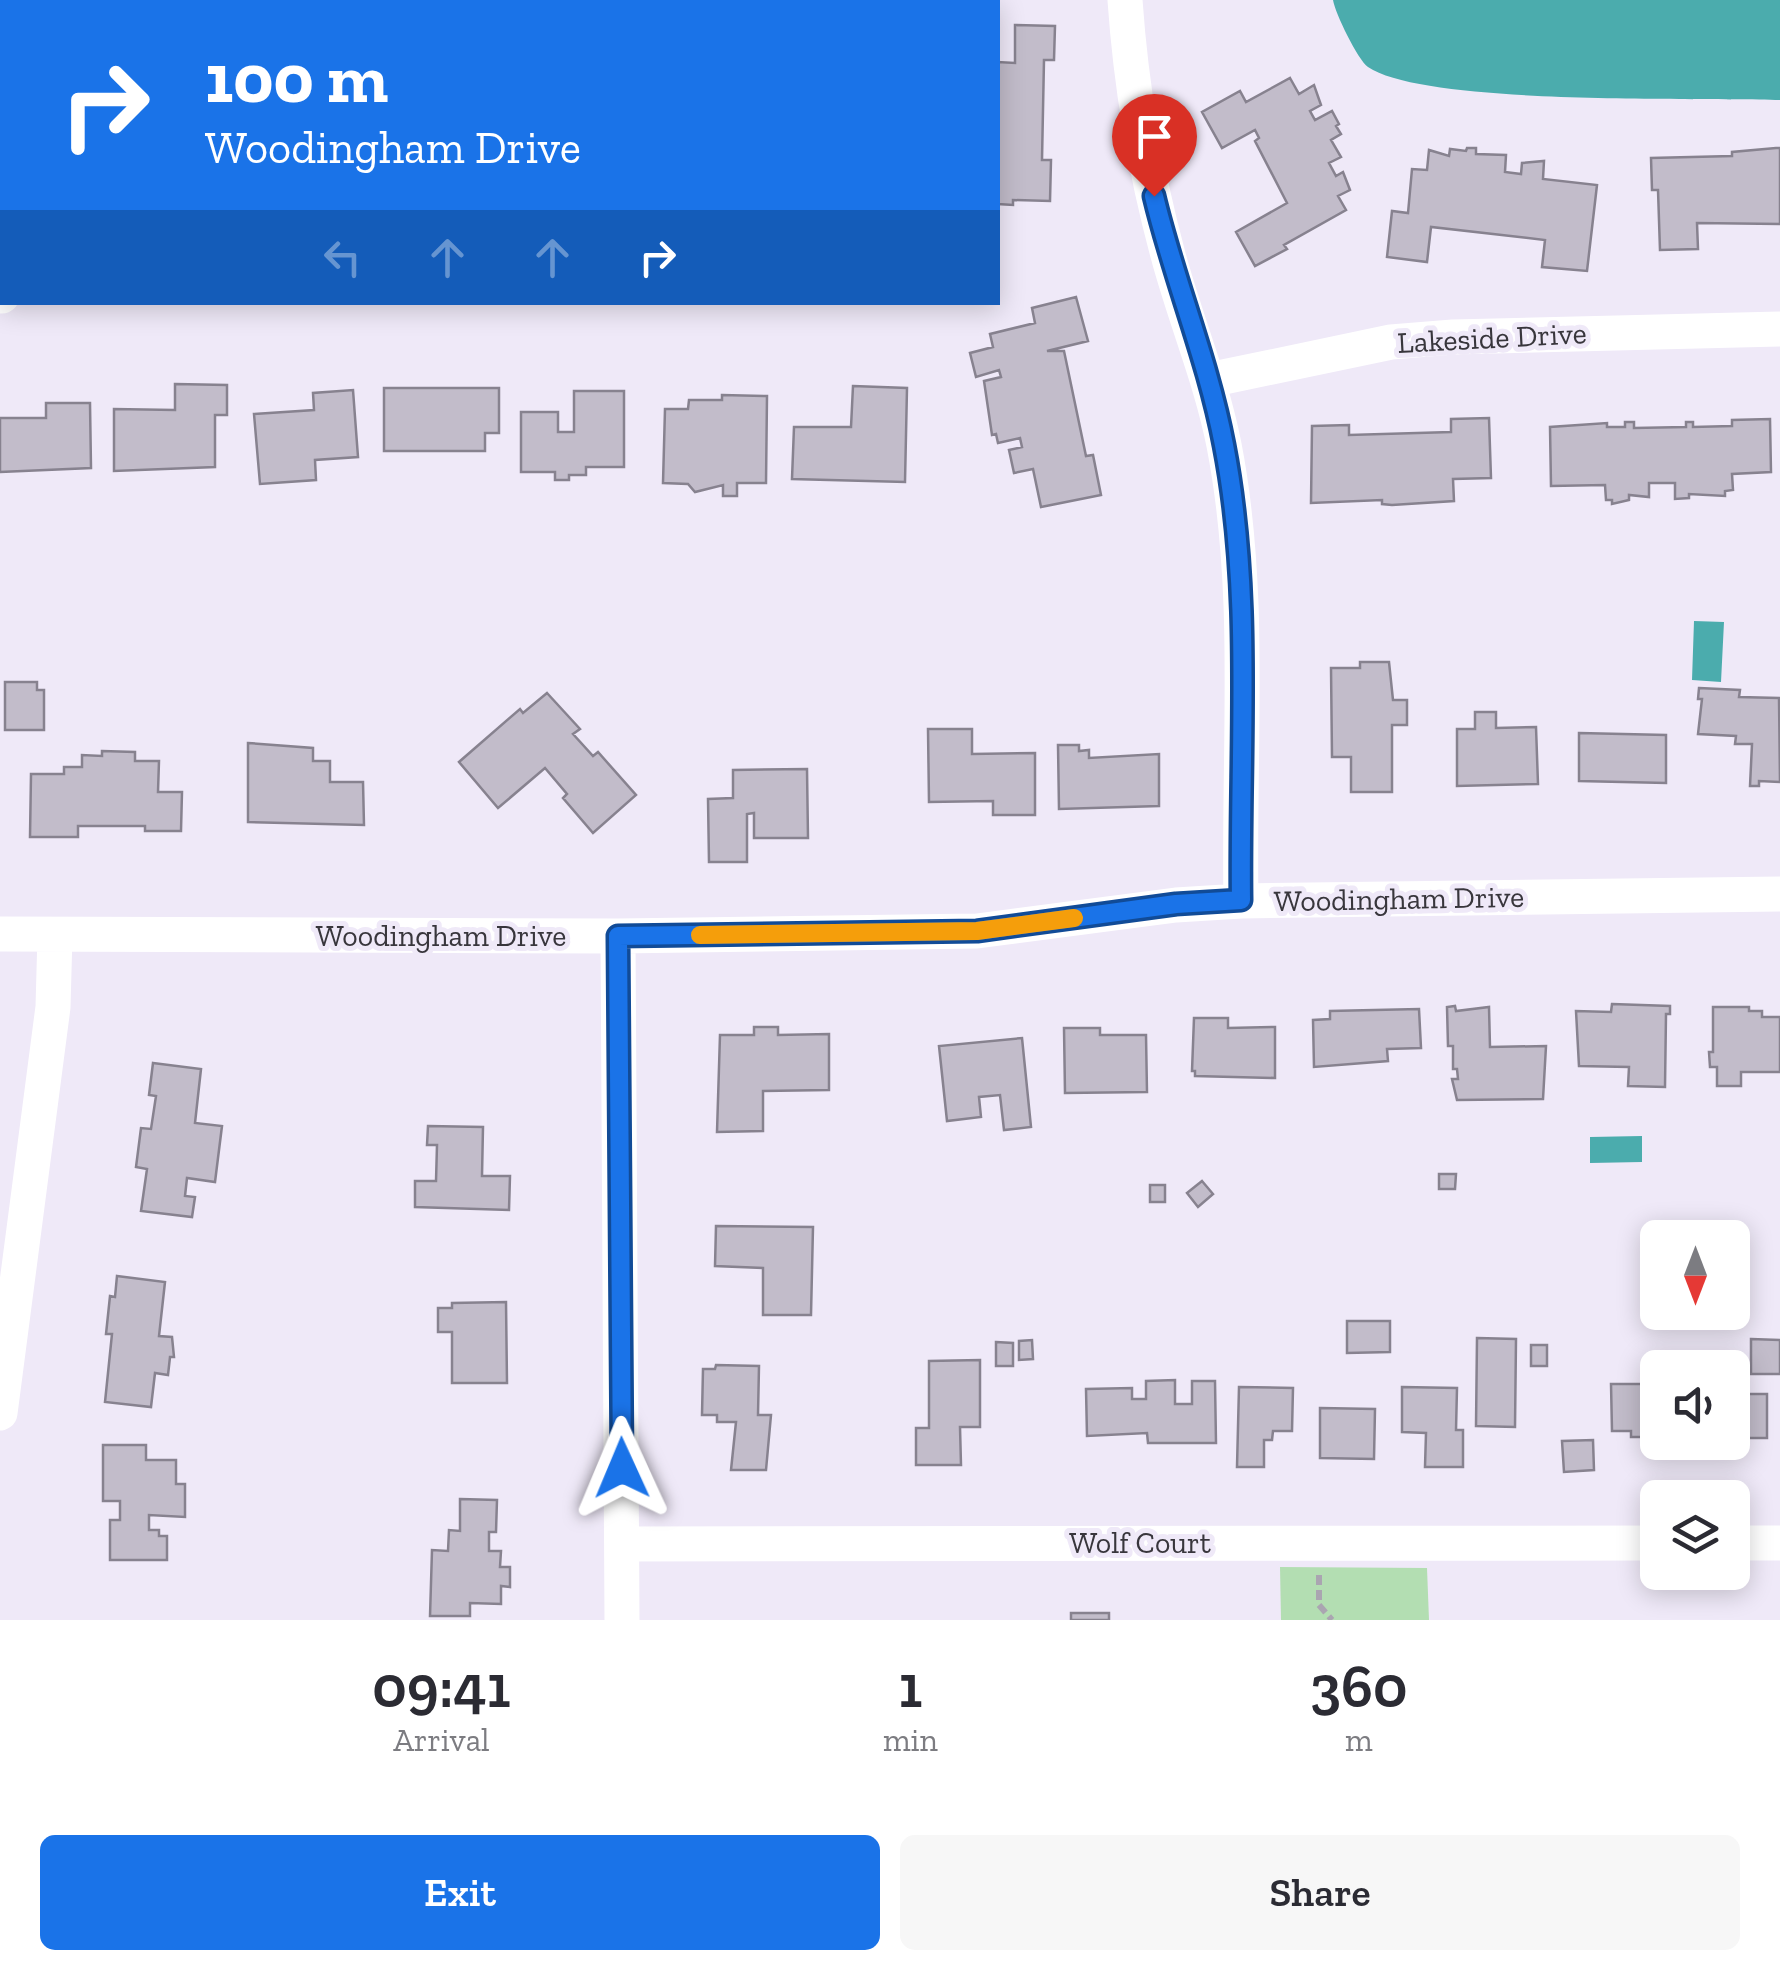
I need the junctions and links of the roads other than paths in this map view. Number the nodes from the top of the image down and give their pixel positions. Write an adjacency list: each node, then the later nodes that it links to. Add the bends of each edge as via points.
1 (1126, 0): 3 (street, via 1131,86 1146,166)
2 (1780, 330): 3 (street, Lakeside Drive, via 1391,342)
3 (1209, 380): 5 (street, via 1224,446 1241,593)
4 (1780, 894): 5 (street, Woodingham Drive)
5 (1241, 900): 8 (street, Woodingham Drive, via 977,931)
6 (0, 934): 7 (street, Woodingham Drive)
7 (55, 935): 8 (street, Woodingham Drive); 9 (street, via 53,1007)
8 (618, 936): 13 (street)
9 (0, 1413)
10 (1640, 1543): 13 (street, Wolf Court)
11 (1750, 1543): 12 (street)
12 (1780, 1543)
13 (624, 1544): 14 (street)
14 (622, 1620)

